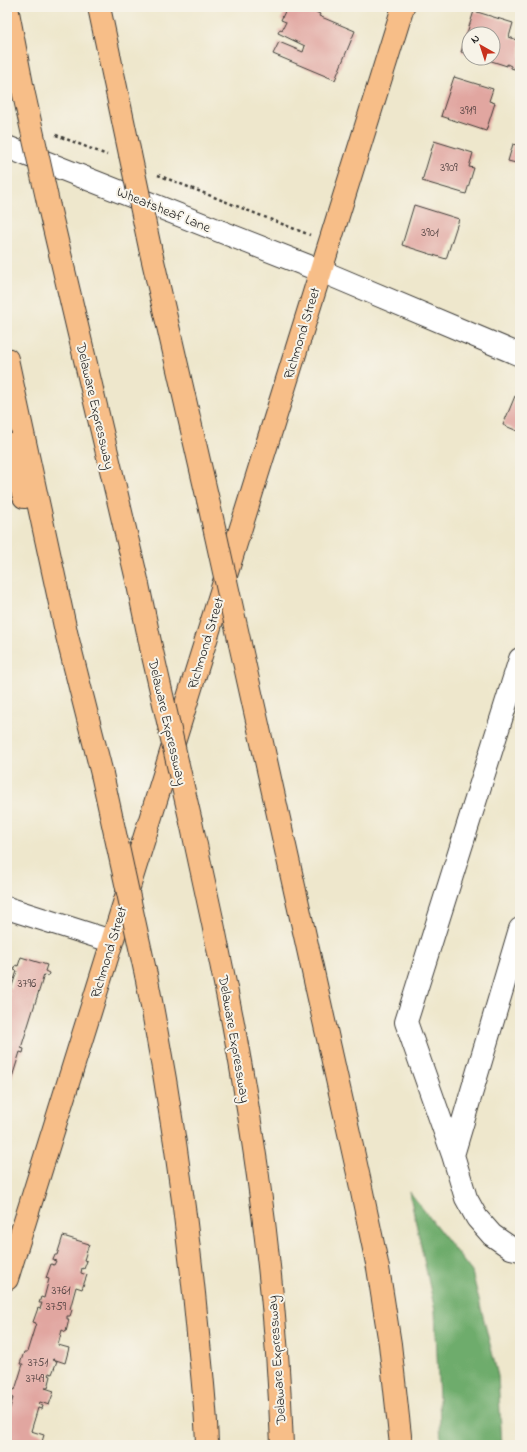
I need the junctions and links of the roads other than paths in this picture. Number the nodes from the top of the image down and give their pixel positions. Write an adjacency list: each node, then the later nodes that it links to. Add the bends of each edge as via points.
1 (7, 7): 18 (main road, Delaware Expressway, bridge, via 49,207 135,572 217,941 248,1109 270,1274)
2 (99, 7): 19 (main road, bridge, via 150,248 378,1268 390,1344)
3 (402, 7): 5 (main road, Richmond Street)
4 (7, 147): 5 (street, Wheatsheaf Lane)
5 (320, 271): 6 (street, Wheatsheaf Lane); 13 (main road, Richmond Street)
6 (520, 354)
7 (7, 360): 9 (main road)
8 (7, 444): 9 (main road)
9 (67, 636): 17 (main road, bridge, via 102,774 146,975 169,1097 192,1269)
10 (520, 659): 14 (street, via 406,1022)
11 (7, 908): 13 (street)
12 (520, 929): 14 (street)
13 (112, 941): 16 (main road, Richmond Street)
14 (453, 1155): 15 (street, via 466,1198 477,1218 492,1235 511,1248)
15 (520, 1250)
16 (7, 1279)
17 (207, 1445)
18 (282, 1445)
19 (401, 1445)

